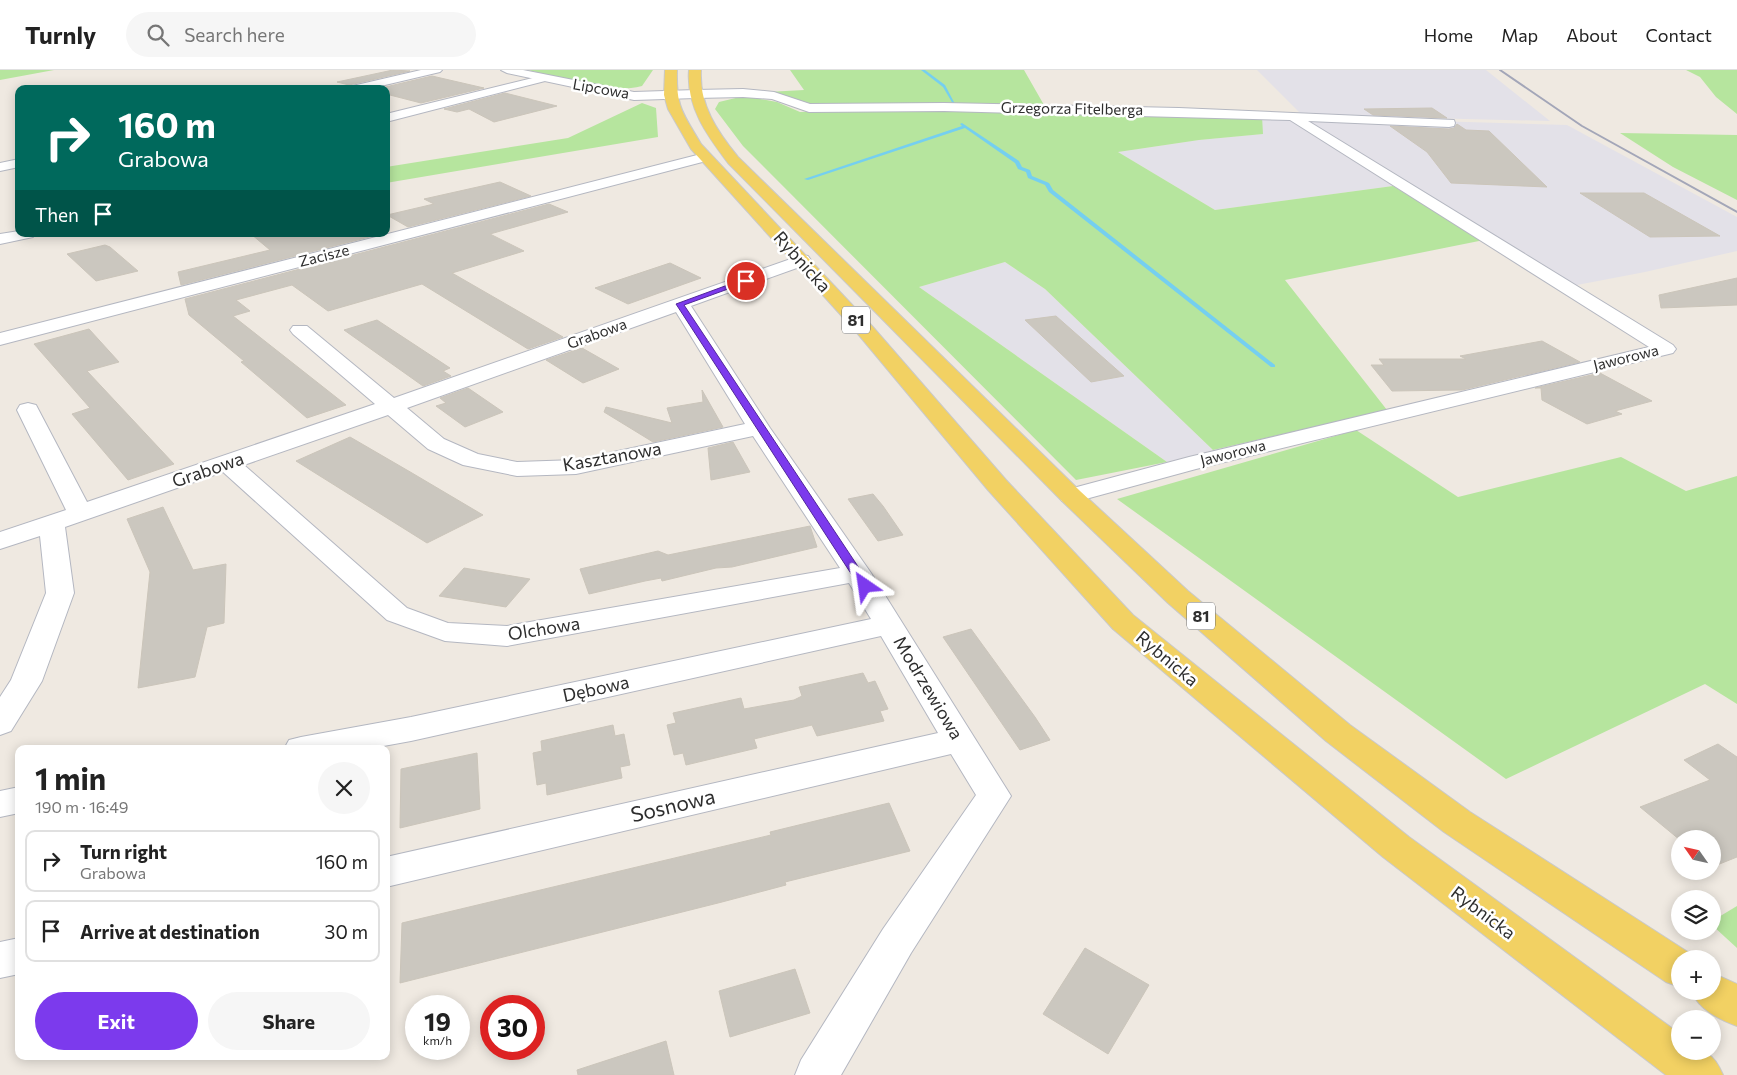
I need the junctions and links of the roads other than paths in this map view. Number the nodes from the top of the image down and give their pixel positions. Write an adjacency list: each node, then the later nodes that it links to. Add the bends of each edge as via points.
1 (436, 70): 6 (street)
2 (507, 70): 5 (street, Lipcowa)
3 (671, 70): 8 (main road, 81)
4 (695, 70): 7 (main road, 81)
5 (545, 78): 8 (street, Lipcowa, via 634,96); 10 (street)
6 (370, 85)
7 (696, 94): 8 (street, Lipcowa); 9 (street, Grzegorza Fitelberga, via 774,96 809,108 954,107); 12 (main road, 81, via 714,136)
8 (670, 95): 12 (main road, 81, via 685,130)
9 (1291, 116): 11 (street, Grzegorza Fitelberga); 25 (street, Jaworowa, via 1666,349 1189,464)
10 (390, 117)
11 (1449, 123)
12 (716, 159): 17 (main road, Rybnicka / 81); 20 (street, Zacisze); 25 (main road, Rybnicka / 81)
13 (15, 164): 14 (street)
14 (0, 167)
15 (15, 236): 16 (street)
16 (0, 238)
17 (802, 260): 18 (street, Grabowa); 43 (main road, Rybnicka / 81, via 997,485 1123,622 1396,847)
18 (680, 304): 21 (street, Grabowa); 23 (street, Modrzewiowa)
19 (300, 330): 21 (street)
20 (0, 339)
21 (391, 406): 23 (street, Kasztanowa, via 436,444 470,460 518,469 576,467); 24 (street, Grabowa)
22 (28, 410): 26 (street)
23 (759, 428): 29 (street, Modrzewiowa)
24 (227, 463): 26 (street, Grabowa); 29 (street, Olchowa, via 397,614 445,632 508,636)
25 (1071, 496): 39 (main road, Rybnicka / 81, via 1178,597 1338,733 1458,822)
26 (80, 513): 27 (street, Grabowa)
27 (52, 523): 28 (street, Grabowa); 31 (street, via 60,594 26,681)
28 (0, 541)
29 (857, 573): 30 (street, Modrzewiowa)
30 (889, 625): 32 (street, Modrzewiowa); 33 (street, Dębowa, via 411,729)
31 (0, 723)
32 (959, 740): 36 (street, Sosnowa); 42 (street, Modrzewiowa, via 994,796 897,941)
33 (323, 745)
34 (15, 801): 35 (street)
35 (0, 804)
36 (390, 871)
37 (15, 957): 38 (street)
38 (0, 960)
39 (1671, 964)
40 (1721, 997): 41 (main road)
41 (1737, 1007)
42 (818, 1075)
43 (1702, 1075)

